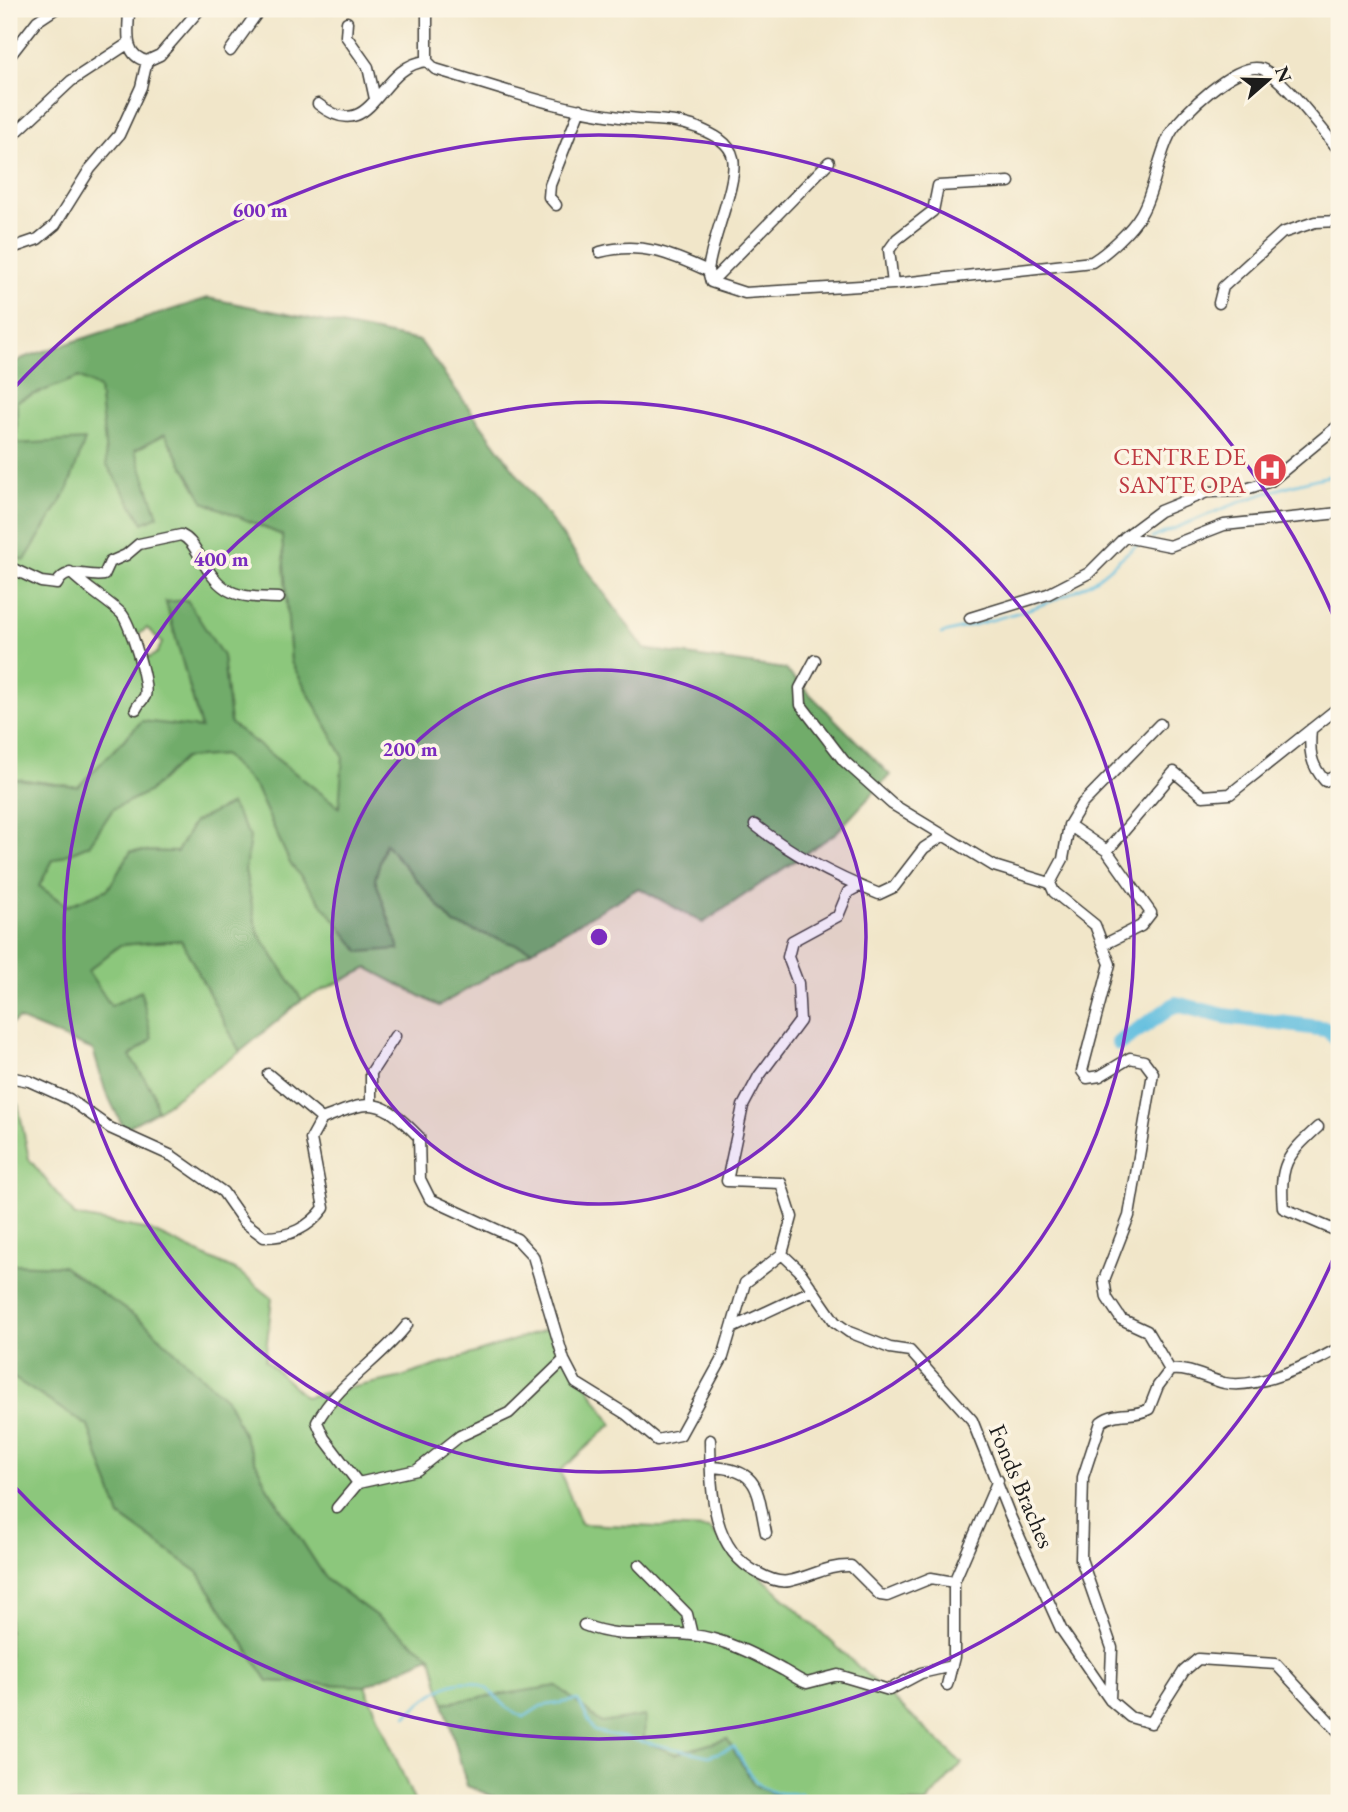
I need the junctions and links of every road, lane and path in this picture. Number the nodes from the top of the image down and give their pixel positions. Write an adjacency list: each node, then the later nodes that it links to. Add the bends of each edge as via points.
1 (55, 9): 9 (street, via 37,21)
2 (129, 9): 7 (street)
3 (200, 9): 10 (street, via 159,55)
4 (260, 9): 8 (street)
5 (429, 10): 11 (street)
6 (347, 22): 12 (street, via 346,36 368,68)
7 (129, 43): 10 (street, via 137,59); 15 (street, via 56,93)
8 (230, 51)
9 (9, 57)
10 (147, 61): 21 (street, via 142,87 120,135 90,169 55,225 38,239)
11 (426, 61): 12 (street, via 407,65); 14 (street, via 435,69)
12 (375, 99): 13 (street, via 363,111 341,119)
13 (318, 104)
14 (580, 109): 19 (street, via 550,185 549,197); 23 (street, via 621,118 672,120 725,142 733,155 734,172)
15 (9, 139)
16 (1339, 150): 24 (street, via 1278,80 1253,68 1220,84 1171,133 1141,214 1101,256 1082,264)
17 (830, 162): 23 (street)
18 (1009, 182): 24 (street, via 938,186 933,211 889,250)
19 (556, 205)
20 (1339, 221): 25 (street, via 1315,222 1282,233 1223,286)
21 (9, 249)
22 (600, 252): 23 (street, via 621,247 663,251)
23 (709, 276): 24 (street, via 745,293)
24 (893, 284)
25 (1219, 303)
26 (1339, 425): 28 (street, via 1271,481 1240,491 1207,492 1160,511)
27 (1339, 513): 28 (street, via 1224,524 1171,546)
28 (1125, 537): 32 (street, via 1090,573 1048,594)
29 (9, 567): 30 (street, via 57,584)
30 (70, 572): 31 (street, via 104,575 110,562 139,544 181,535 188,538 222,589 241,597); 35 (street, via 123,614 137,646 145,689)
31 (279, 598)
32 (970, 618)
33 (815, 660): 41 (street, via 800,688 801,705 844,761 892,804)
34 (1339, 707): 37 (street)
35 (136, 709)
36 (1160, 724): 40 (street, via 1081,805)
37 (1311, 729): 38 (street, via 1309,755 1315,769 1325,781); 42 (street, via 1230,794 1203,796 1174,772)
38 (1339, 774)
39 (755, 825): 44 (street, via 782,846)
40 (1069, 825): 42 (street); 43 (street, via 1063,859)
41 (944, 835): 43 (street, via 994,866); 44 (street, via 924,848 894,887 878,894)
42 (1107, 851): 45 (street, via 1151,913 1141,926)
43 (1050, 883): 45 (street, via 1054,892 1095,925)
44 (859, 886): 53 (street, via 848,892 838,916 792,941 788,957 798,983 800,1021 743,1106 727,1181 781,1183 792,1217)
45 (1103, 945): 59 (street, via 1110,964 1082,1071 1087,1078 1100,1076 1130,1058 1144,1061 1153,1073 1129,1216 1104,1280 1107,1298 1121,1319 1147,1331)
46 (396, 1036): 49 (street, via 371,1073)
47 (268, 1074): 50 (street)
48 (9, 1077): 50 (street, via 69,1099 110,1128 173,1156 223,1192 244,1222 264,1237 301,1230 324,1208 311,1139)
49 (371, 1104): 50 (street); 58 (street, via 384,1106 419,1137 420,1179 430,1199 517,1239 533,1256)
50 (321, 1119)
51 (1318, 1127): 52 (street, via 1290,1152 1280,1178 1283,1208)
52 (1339, 1232)
53 (782, 1254): 54 (street, Fonds Braches); 56 (street, via 745,1283)
54 (811, 1290): 56 (street); 62 (street, Fonds Braches, via 835,1322 849,1332 910,1351 972,1420)
55 (407, 1325): 63 (street, via 393,1344 354,1376 317,1422)
56 (732, 1328): 58 (street, via 723,1357 680,1435 657,1440 576,1383)
57 (1339, 1348): 59 (street, via 1306,1366 1239,1384 1184,1369)
58 (564, 1360): 63 (street, via 509,1413 460,1436 417,1470)
59 (1170, 1370): 72 (street, via 1149,1409 1119,1413 1101,1422 1083,1477 1080,1559 1112,1648)
60 (710, 1440): 61 (street)
61 (710, 1467): 65 (street, via 740,1469 749,1476); 67 (street, via 722,1533 740,1564 768,1579 787,1582 835,1565 850,1566 880,1595 887,1596 931,1578)
62 (998, 1480): 67 (street); 72 (street, Fonds Braches, via 1061,1629)
63 (358, 1483): 64 (street)
64 (337, 1508)
65 (766, 1533)
66 (639, 1565): 69 (street, via 687,1614)
67 (954, 1582): 70 (street)
68 (584, 1625): 69 (street, via 639,1636)
69 (692, 1635): 70 (street, via 738,1648 807,1683 838,1675 889,1690 921,1673)
70 (952, 1665): 71 (street)
71 (947, 1685)
72 (1110, 1700): 73 (street, Fonds Braches, via 1130,1717 1151,1723 1184,1671 1198,1659 1276,1664)
73 (1339, 1732)

